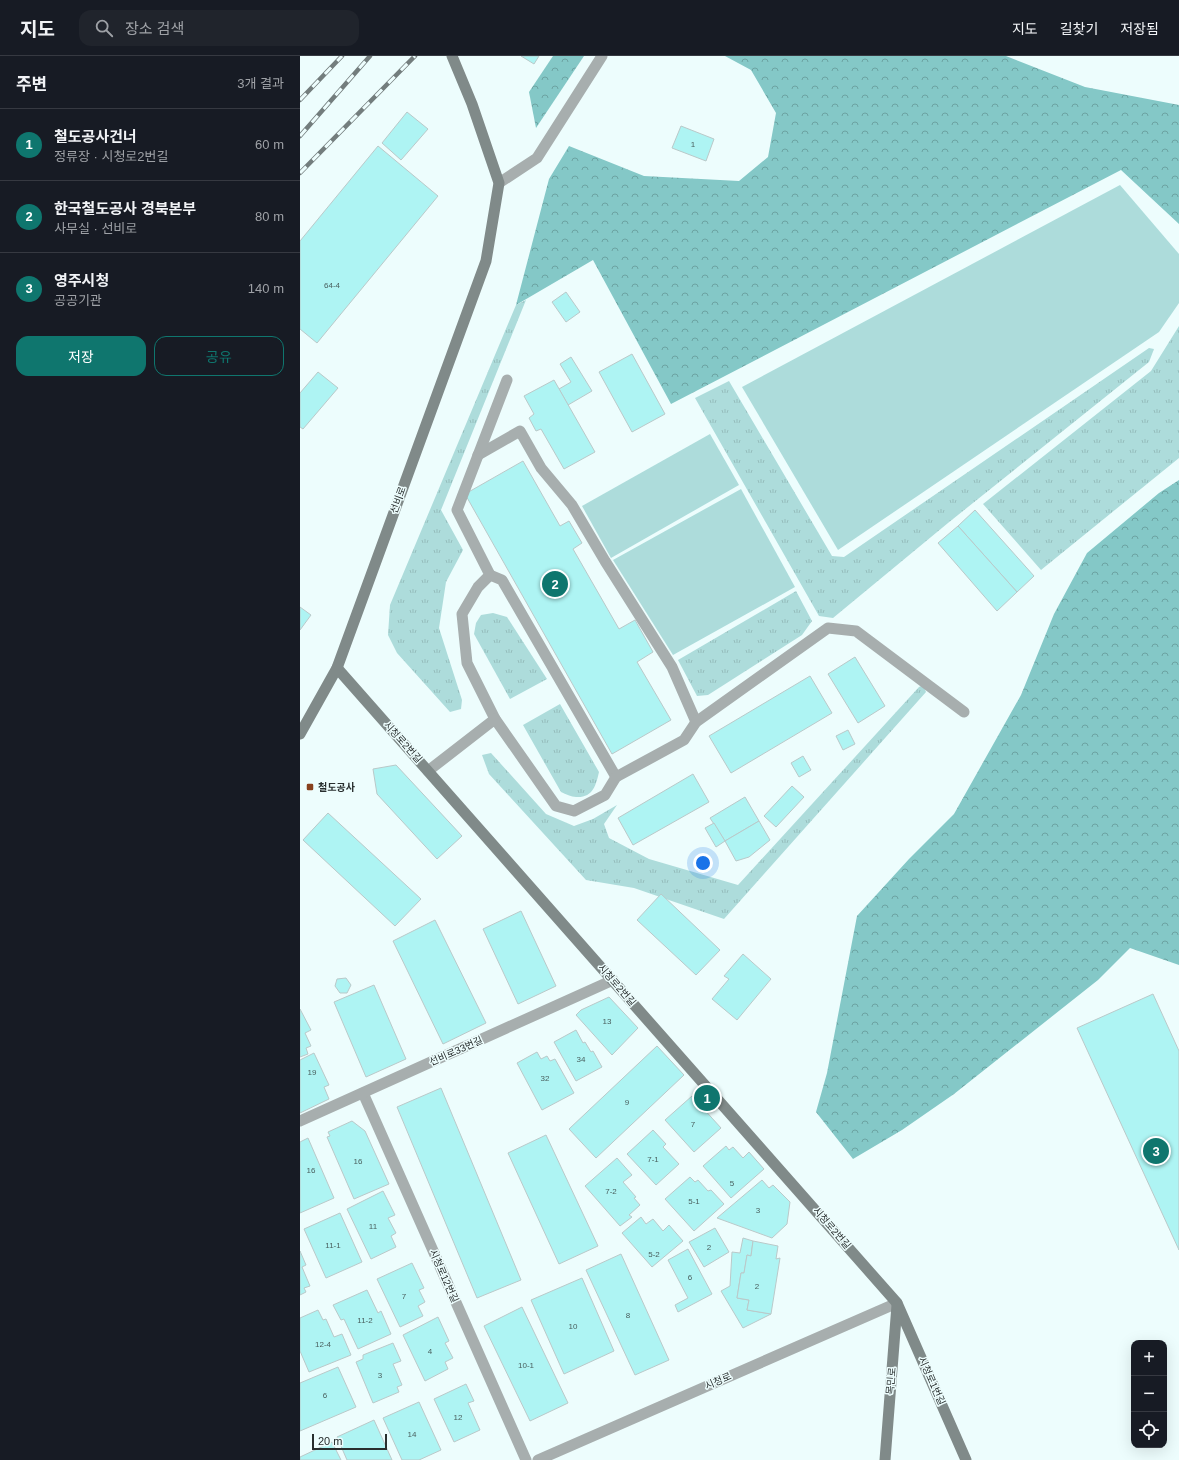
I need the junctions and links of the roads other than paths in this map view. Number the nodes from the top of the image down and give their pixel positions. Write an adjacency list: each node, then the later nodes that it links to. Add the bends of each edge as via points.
1 (452, 56): 3 (main road, via 472,104)
2 (602, 56): 3 (street, via 537,158)
3 (499, 183): 7 (main road, 선비로, via 486,261)
4 (507, 380): 5 (street)
5 (478, 455): 6 (street, via 457,510); 10 (street, via 520,431 541,468 572,505 672,667)
6 (490, 575): 9 (street, via 478,587 462,614 467,663); 13 (street, via 502,580)
7 (337, 668): 11 (main road, 선비로); 12 (main road, 시청로2번길)
8 (964, 712): 10 (street, via 856,631 828,628)
9 (495, 720): 12 (street); 13 (street, via 556,806 574,811 605,795)
10 (696, 722): 13 (street, via 684,740)
11 (300, 734)
12 (428, 771): 14 (main road, 시청로2번길)
13 (616, 777)
14 (612, 980): 15 (street, 선비로33번길); 17 (main road, 시청로2번길)
15 (363, 1093): 16 (street, 선비로33번길); 18 (street, 시청로12번길)
16 (300, 1121)
17 (897, 1303): 19 (street, 시청로); 20 (main road, 목민로); 21 (main road, 시청로1번길)
18 (526, 1460)
19 (538, 1460)
20 (884, 1460)
21 (966, 1460)

